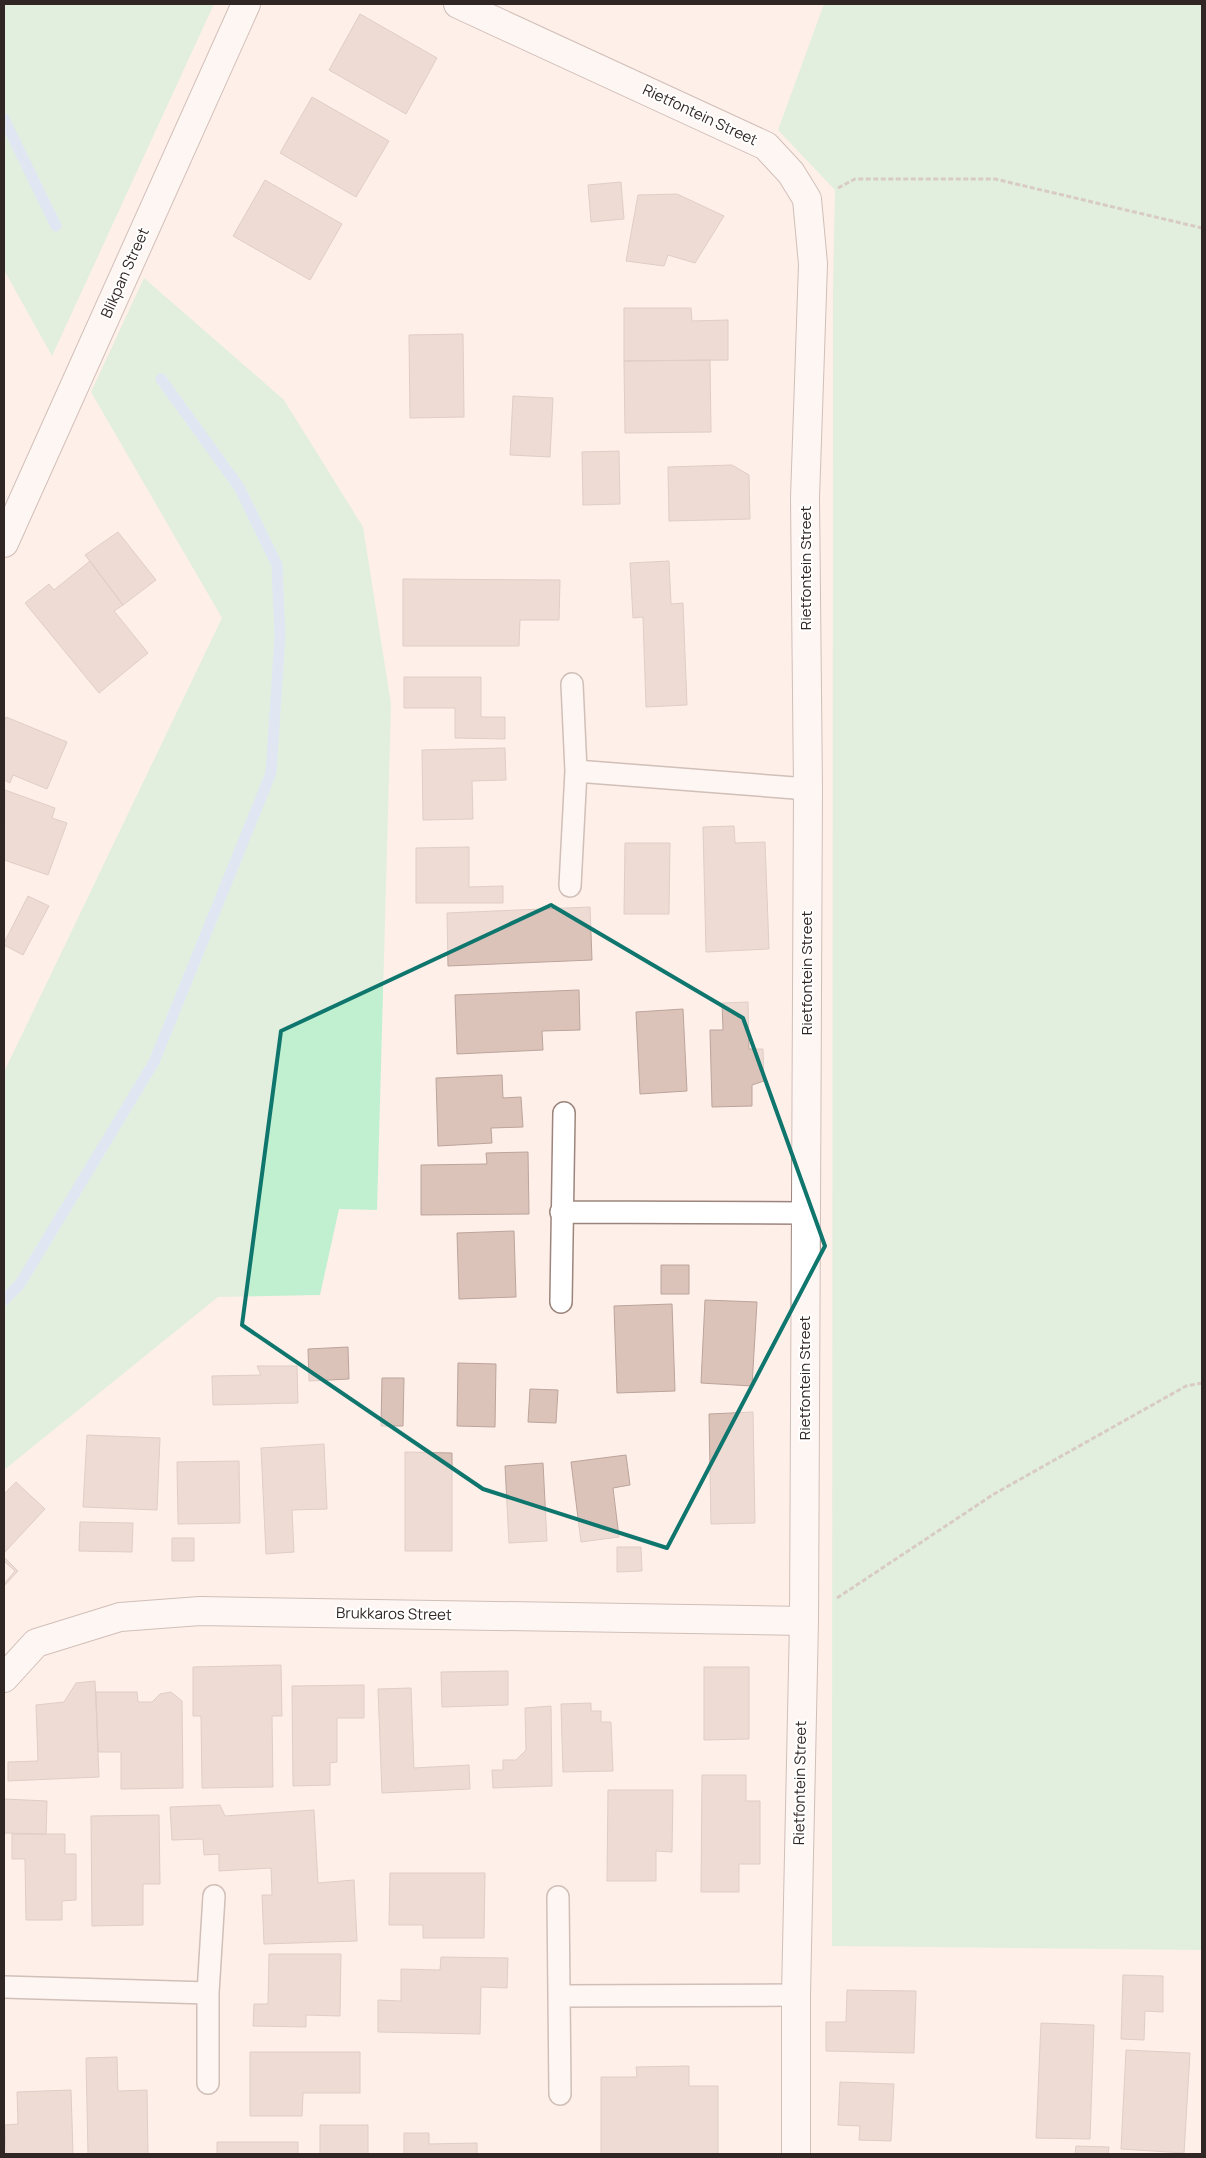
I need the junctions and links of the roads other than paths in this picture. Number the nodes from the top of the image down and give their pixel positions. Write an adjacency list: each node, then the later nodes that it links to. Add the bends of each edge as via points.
1 (246, 4): 3 (street, Blikpan Street)
2 (458, 4): 6 (street, Rietfontein Street, via 766,146 791,173 807,199 813,264 806,498)
3 (4, 543)
4 (572, 684): 5 (lane)
5 (576, 771): 6 (lane); 7 (lane)
6 (808, 789): 10 (street, Rietfontein Street)
7 (570, 886)
8 (564, 1113): 9 (lane)
9 (561, 1212): 10 (lane); 11 (lane)
10 (806, 1213): 12 (street, Rietfontein Street)
11 (561, 1302)
12 (804, 1621): 13 (street, Brukkaros Street, via 229,1612 120,1617 36,1643); 18 (street, Rietfontein Street)
13 (4, 1678)
14 (214, 1896): 17 (lane)
15 (558, 1897): 19 (lane)
16 (4, 1987): 17 (lane)
17 (208, 1993): 20 (lane)
18 (796, 1994): 19 (lane); 22 (street, Rietfontein Street)
19 (559, 1996): 21 (lane)
20 (208, 2083)
21 (560, 2094)
22 (796, 2154)

